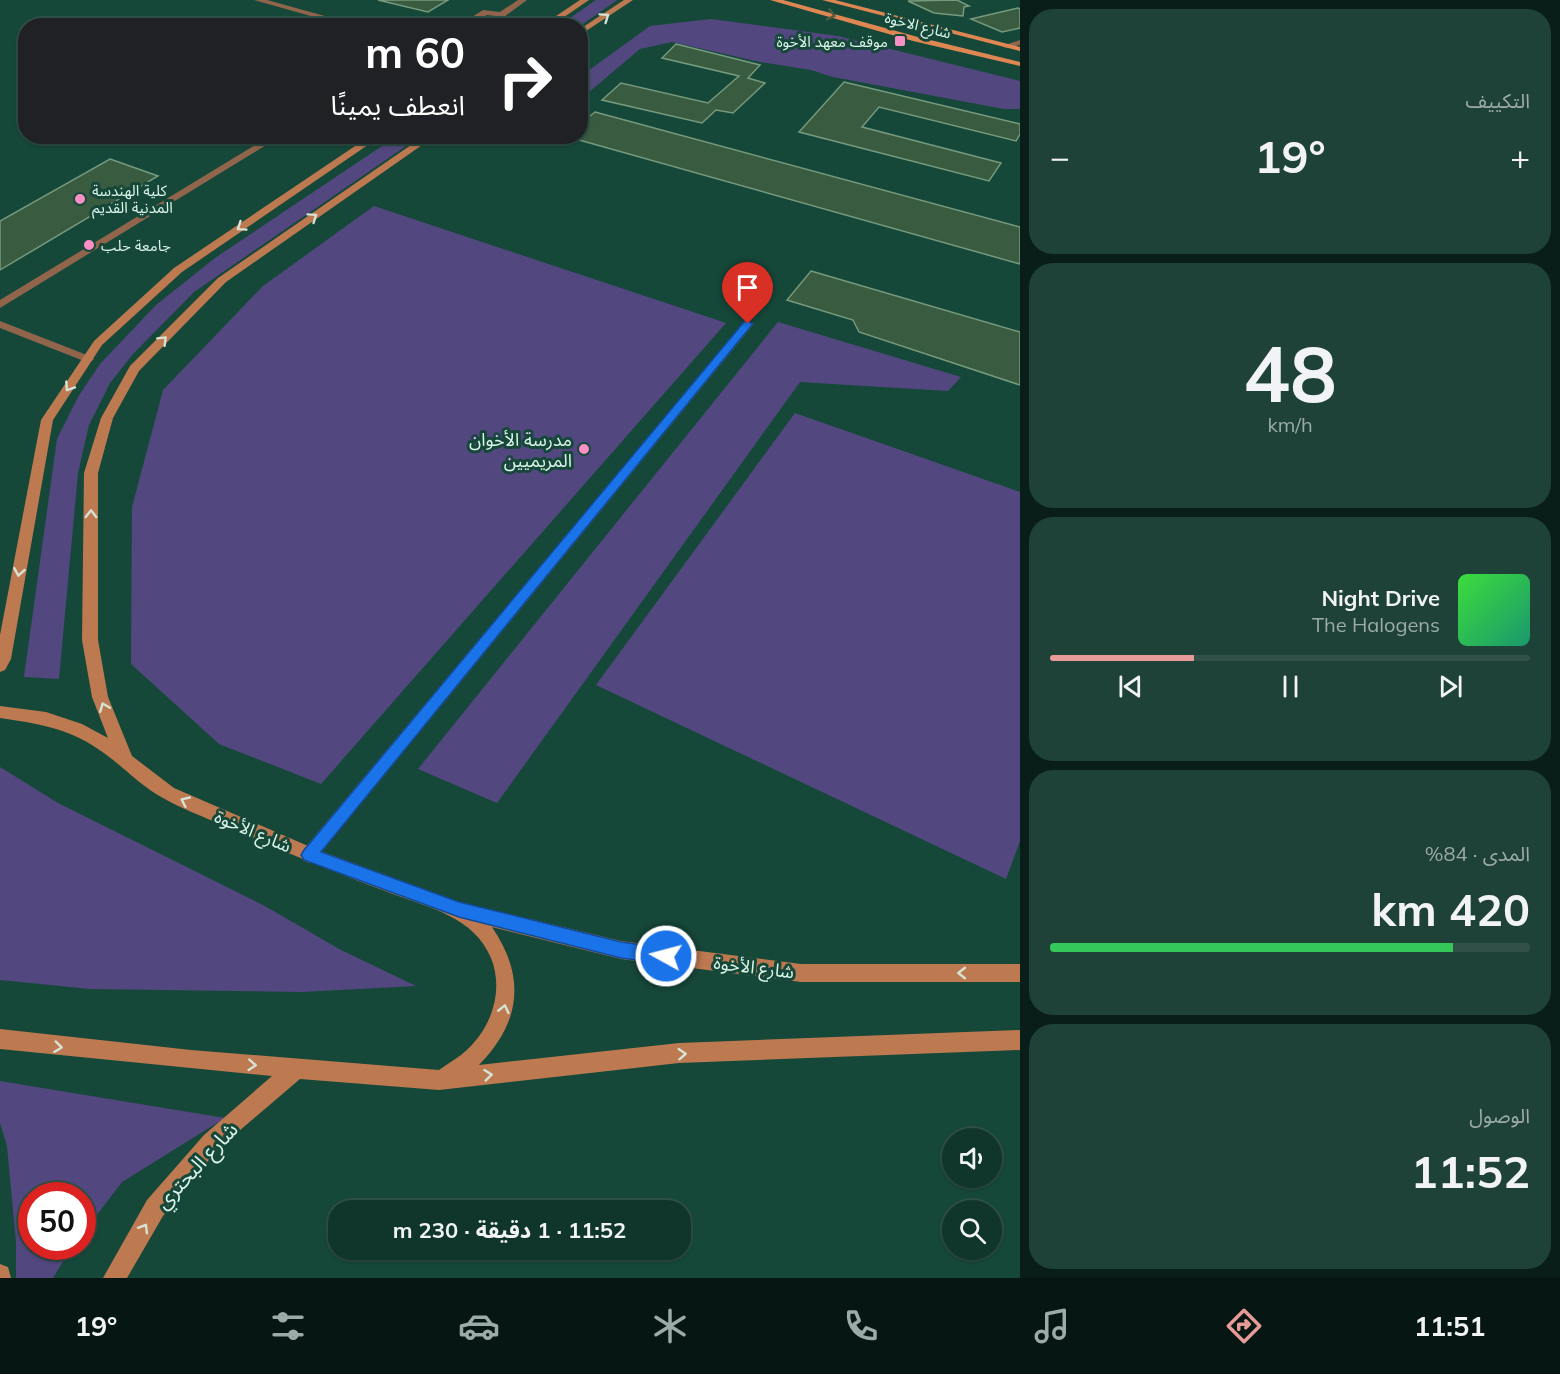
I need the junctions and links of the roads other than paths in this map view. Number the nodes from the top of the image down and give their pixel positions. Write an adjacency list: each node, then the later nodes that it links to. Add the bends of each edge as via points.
1 (258, 0): 8 (street)
2 (523, 0): 9 (street, via 501,15 485,7)
3 (585, 0): 10 (main road)
4 (629, 0): 11 (main road, one-way to 4)
5 (774, 0): 15 (main road, شارع الاخوة, one-way to 15)
6 (826, 0): 7 (main road)
7 (841, 1): 13 (main road)
8 (327, 18)
9 (472, 18)
10 (557, 18)
11 (588, 28)
12 (1020, 42): 13 (street)
13 (1006, 46): 14 (main road)
14 (1020, 49)
15 (1020, 64)
16 (264, 144): 19 (street)
17 (365, 144): 22 (main road, one-way to 22, via 178,270 99,343)
18 (419, 144): 25 (main road, one-way to 18, via 100,697 90,640 92,473 107,417 134,369 222,280)
19 (0, 305)
20 (0, 324): 22 (street)
21 (748, 324): 26 (street)
22 (88, 359): 23 (main road, one-way to 23, via 47,420)
23 (0, 666)
24 (0, 712): 25 (main road, شارع الأخوة, via 46,718 76,729 103,743)
25 (126, 762): 26 (main road, شارع الأخوة, one-way to 25, via 168,793)
26 (309, 855): 27 (main road, شارع الأخوة)
27 (459, 910): 28 (main road, شارع الأخوة, one-way to 27, via 801,973 621,950); 32 (main road, one-way to 27, via 465,1067 486,1046 500,1023 507,996 505,969 496,945 480,924)
28 (1020, 973)
29 (0, 1039): 31 (main road, one-way to 31)
30 (1020, 1040): 32 (main road, one-way to 30, via 679,1053)
31 (297, 1068): 32 (main road); 33 (main road, شارع البحتري, one-way to 31, via 155,1209 211,1142)
32 (439, 1080)
33 (114, 1278)

